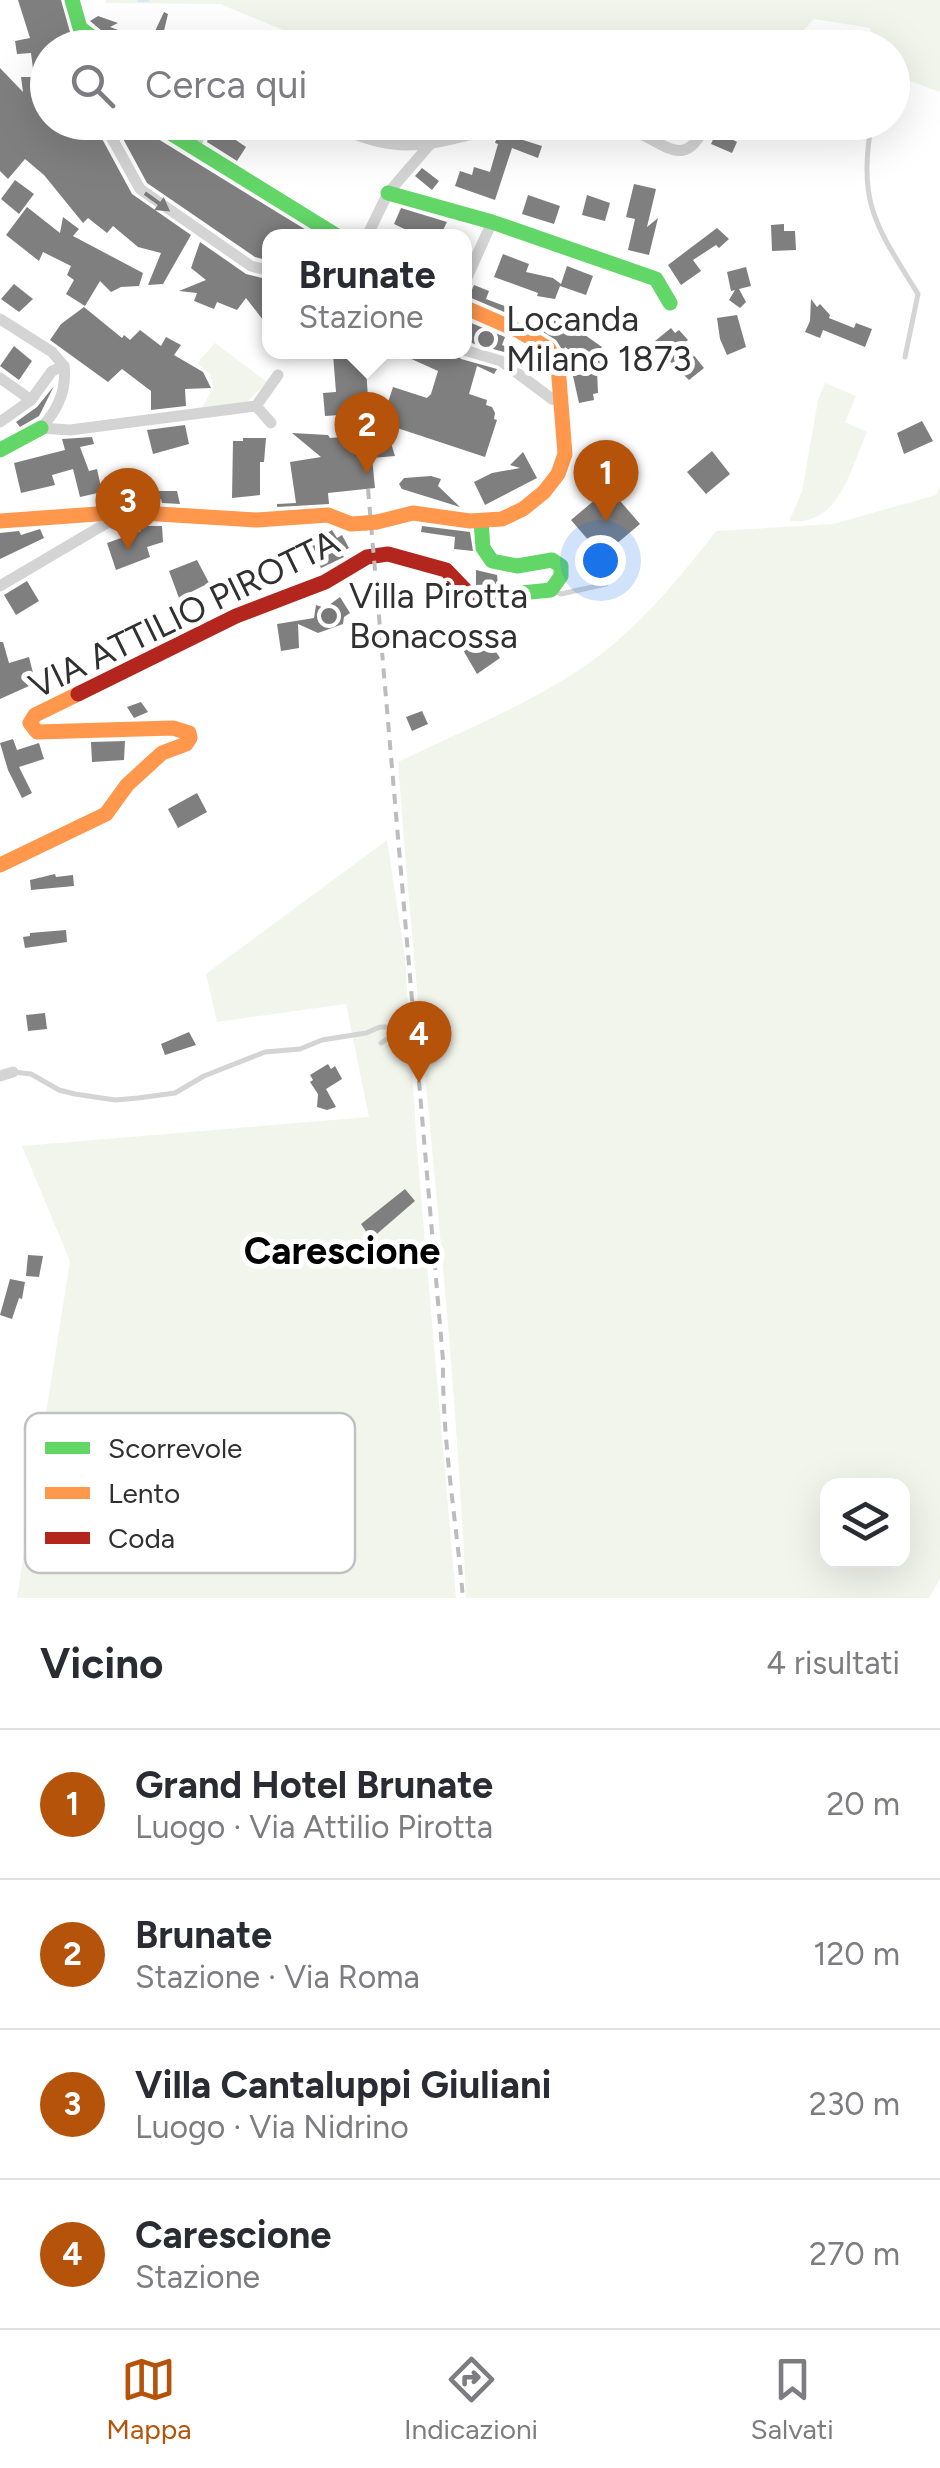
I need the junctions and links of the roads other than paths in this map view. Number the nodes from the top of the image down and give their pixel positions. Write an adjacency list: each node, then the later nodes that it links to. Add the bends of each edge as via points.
1 (72, 0): 2 (street)
2 (82, 30)
3 (113, 140): 18 (street, one-way to 18, via 140,189)
4 (184, 140): 12 (street)
5 (199, 140): 12 (street)
6 (375, 140): 11 (street)
7 (441, 140): 11 (street)
8 (653, 140): 9 (street, via 684,152)
9 (698, 140)
10 (868, 140): 23 (lane, via 868,199 880,234 918,294)
11 (432, 142): 13 (street)
12 (196, 147): 15 (street)
13 (388, 193): 14 (street); 16 (street)
14 (492, 222): 17 (street); 19 (street, via 656,278)
15 (326, 229)
16 (370, 229)
17 (472, 266)
18 (262, 269)
19 (670, 303)
20 (472, 310): 28 (street, via 549,349)
21 (0, 318): 24 (street)
22 (472, 352): 28 (street, via 501,361)
23 (905, 357)
24 (64, 366): 27 (street); 32 (street, via 58,403)
25 (278, 375): 29 (street)
26 (0, 378): 27 (street)
27 (32, 400): 30 (street)
28 (562, 401): 36 (street, via 565,454 558,474 524,509)
29 (256, 406): 31 (street); 32 (street)
30 (0, 422)
31 (271, 423)
32 (42, 428): 33 (street)
33 (0, 450)
34 (125, 512): 35 (street); 36 (street, via 258,520 328,515 351,524 413,513); 38 (street)
35 (0, 521)
36 (481, 521): 39 (street, via 491,560 518,566 552,560 561,566)
37 (606, 584): 39 (lane)
38 (0, 586)
39 (552, 590): 40 (street, VIA ATTILIO PIROTTA, via 480,598 446,570 388,554 367,557 326,582 118,673 30,723 45,733 173,728 190,733 186,744 162,754 127,784 106,814)
40 (0, 865)
41 (381, 1042): 42 (lane, via 406,1027 264,1052 175,1093 115,1100 59,1090 31,1074)
42 (6, 1074)

